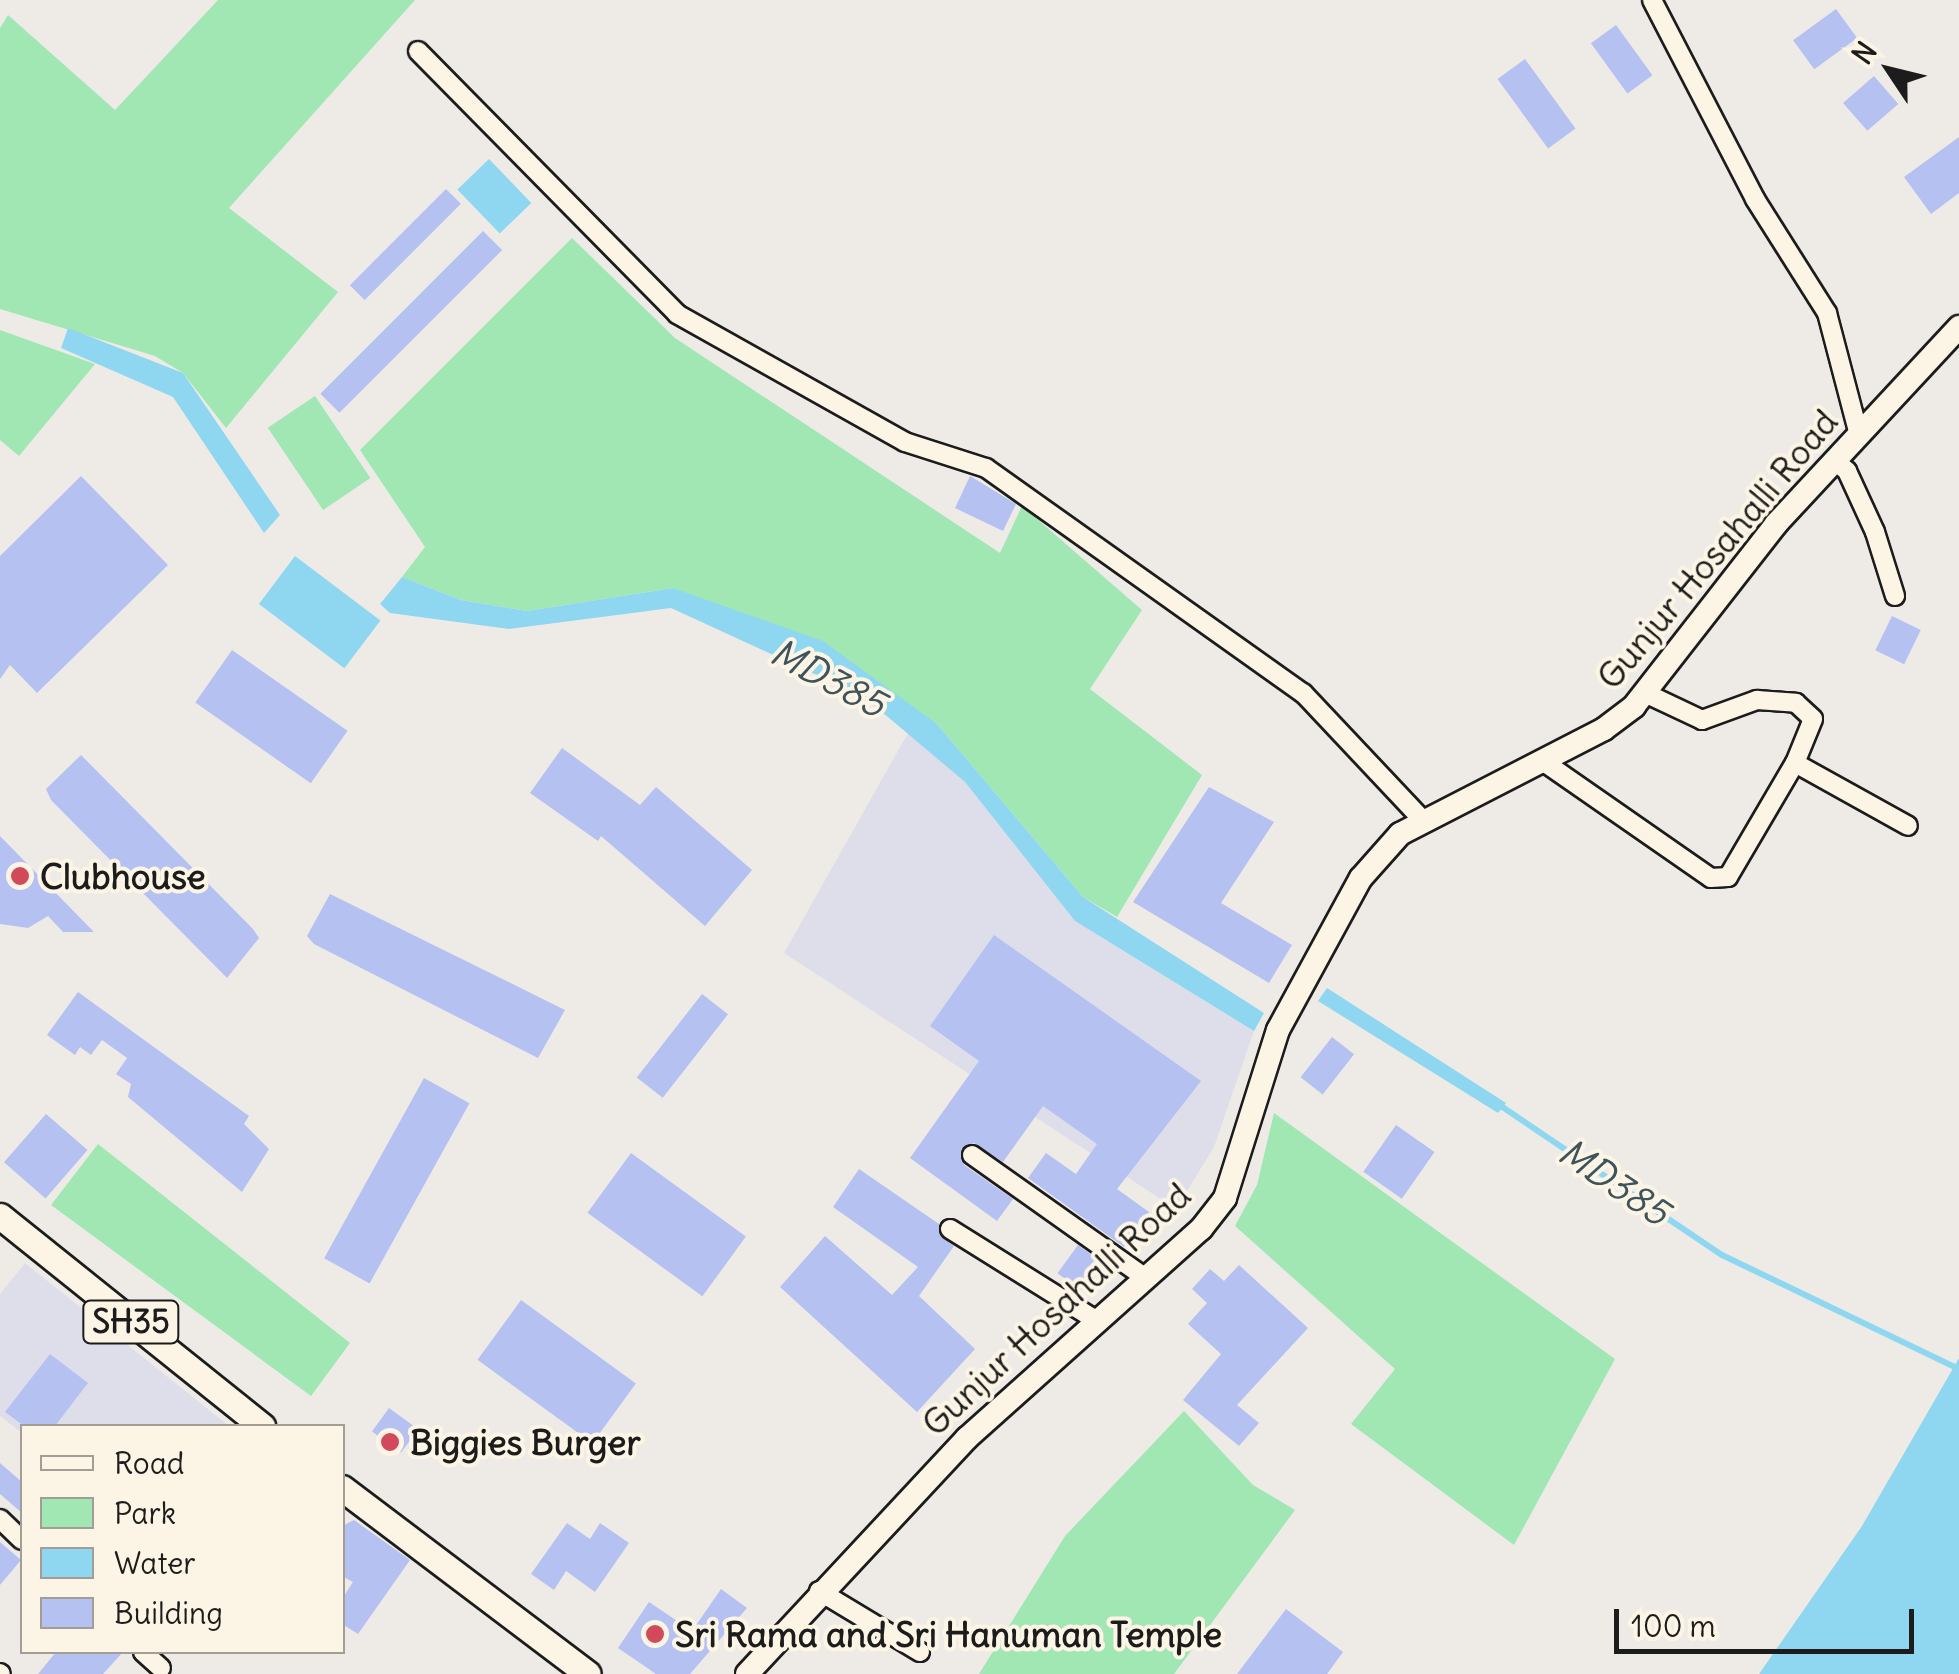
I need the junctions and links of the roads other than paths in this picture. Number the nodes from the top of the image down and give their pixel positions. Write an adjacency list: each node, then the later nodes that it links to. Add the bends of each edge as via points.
1 (1652, 0): 4 (street, via 1755,199 1827,313)
2 (418, 50): 10 (street, via 677,314 906,442 986,468 1303,692)
3 (1959, 327): 4 (street, Gunjur Hosahalli Road)
4 (1859, 435): 5 (street, Gunjur Hosahalli Road)
5 (1834, 460): 6 (street, via 1847,470 1875,532); 7 (street, Gunjur Hosahalli Road)
6 (1894, 596)
7 (1645, 694): 8 (street, Gunjur Hosahalli Road, via 1604,730); 9 (street, via 1702,720 1758,700 1796,703 1813,720)
8 (1544, 762): 9 (street, via 1712,878 1728,876); 10 (street, Gunjur Hosahalli Road)
9 (1796, 763): 11 (street)
10 (1421, 818): 15 (street, Gunjur Hosahalli Road, via 1361,878 1292,999 1238,1174 1201,1229)
11 (1908, 826)
12 (972, 1155): 15 (street)
13 (0, 1216): 17 (main road, SH35)
14 (950, 1229): 16 (street)
15 (1146, 1278): 16 (street, Gunjur Hosahalli Road)
16 (1098, 1321): 21 (street, Gunjur Hosahalli Road, via 967,1438)
17 (260, 1424)
18 (345, 1490): 25 (main road)
19 (0, 1519): 20 (street)
20 (20, 1538)
21 (819, 1591): 22 (street); 26 (street, Gunjur Hosahalli Road)
22 (920, 1652)
23 (145, 1654): 24 (street)
24 (161, 1668)
25 (588, 1674)
26 (747, 1674)

